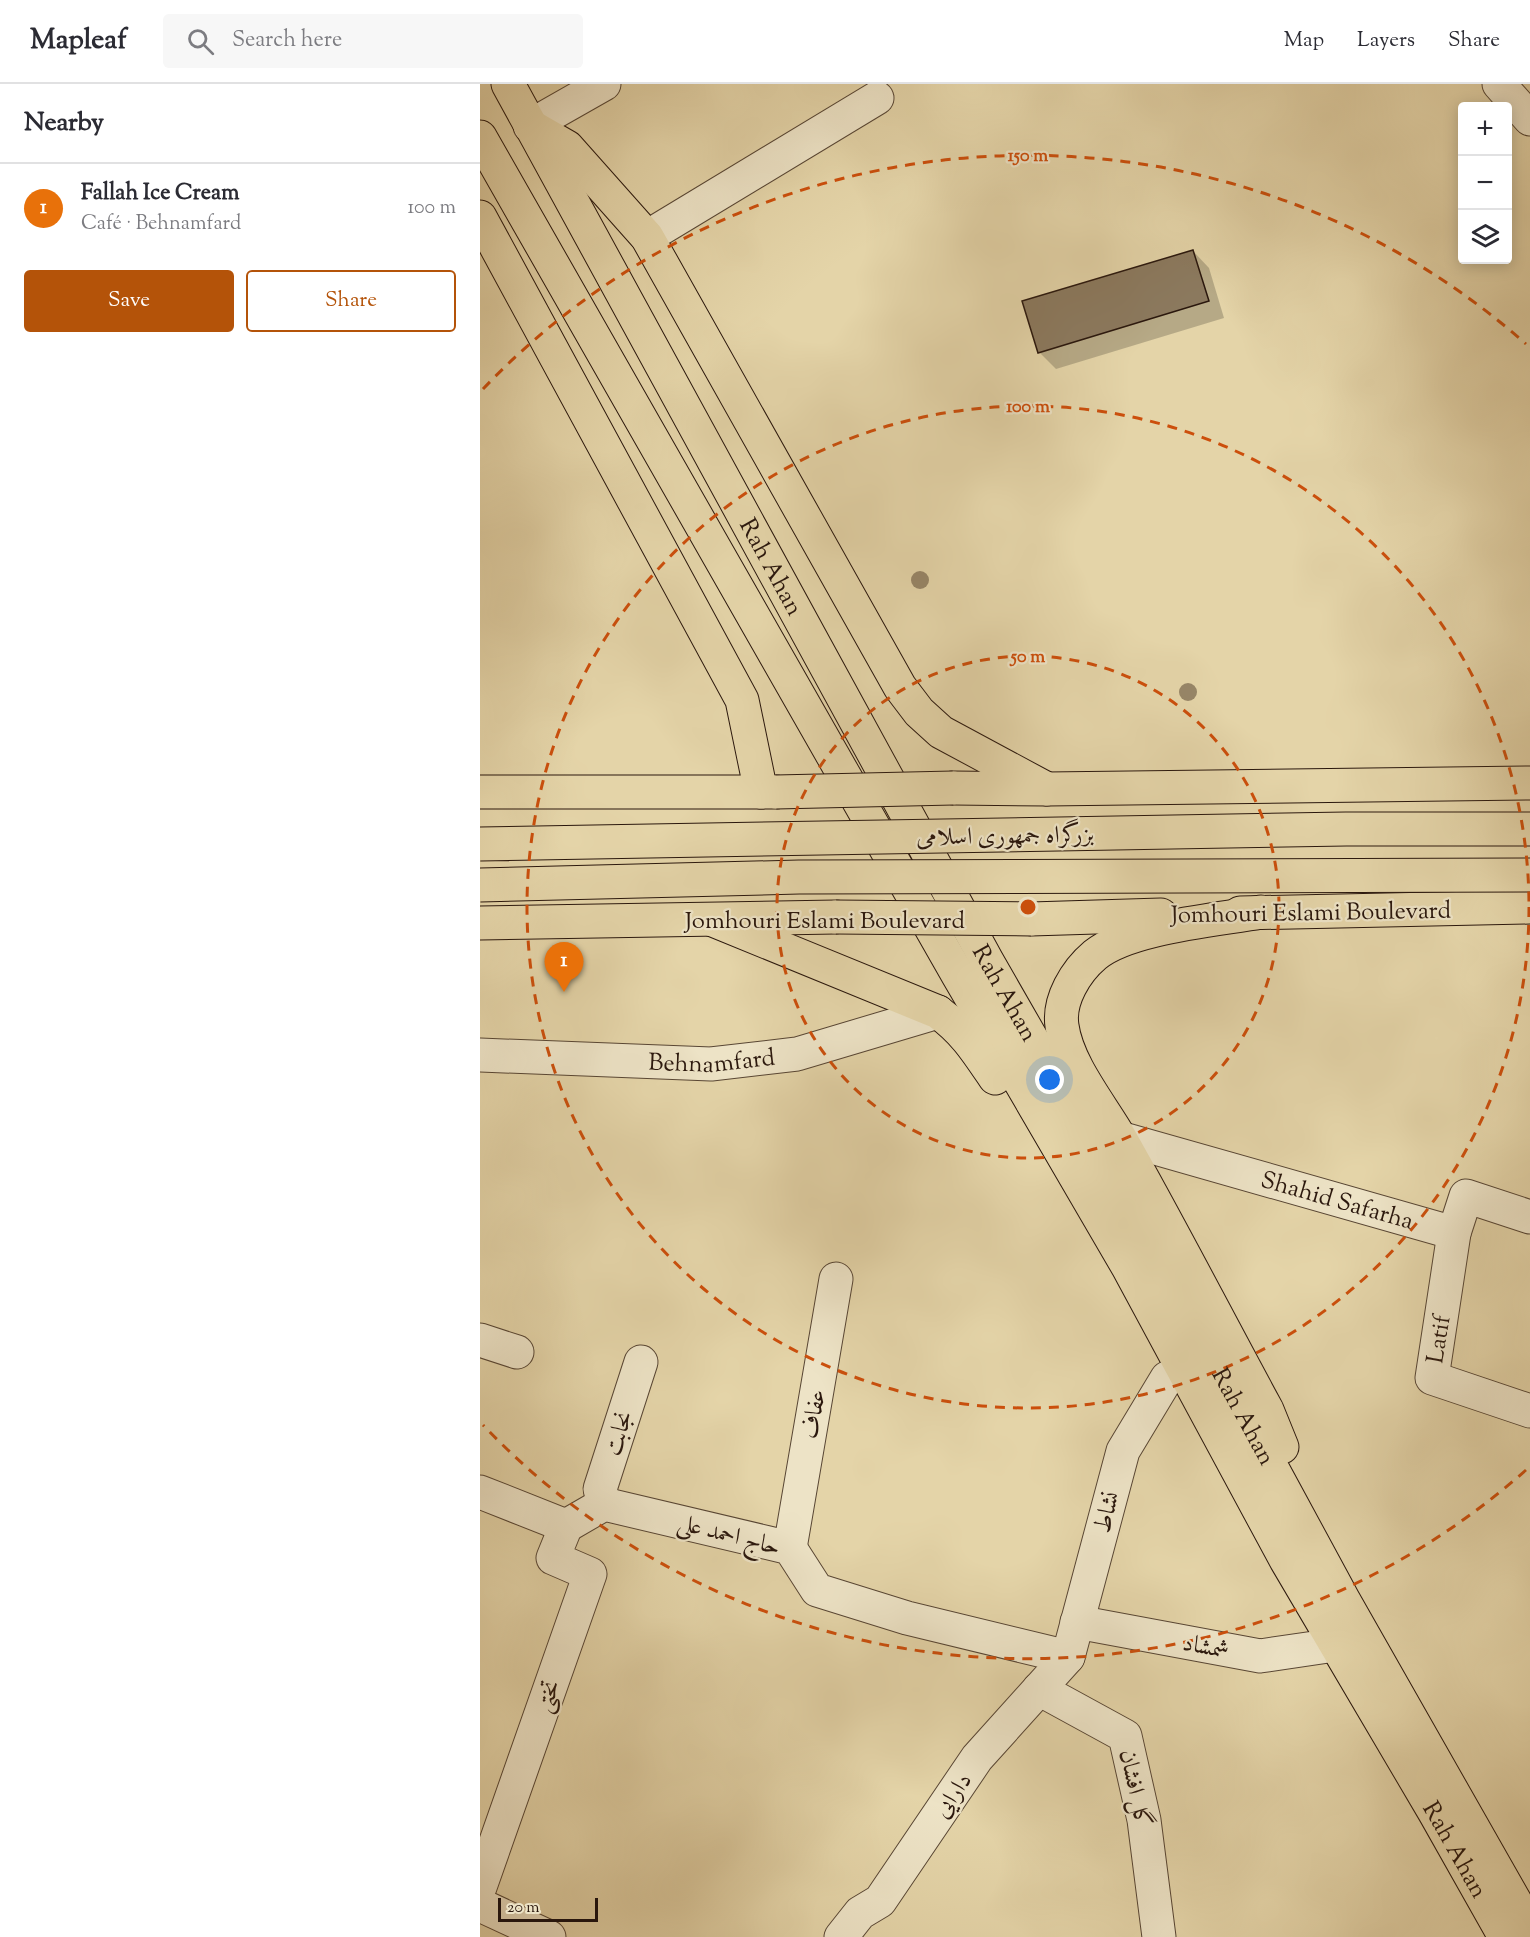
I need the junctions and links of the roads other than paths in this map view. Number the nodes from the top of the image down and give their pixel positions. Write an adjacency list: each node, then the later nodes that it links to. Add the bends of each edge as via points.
1 (508, 84): 6 (main road, Rah Ahan)
2 (604, 84): 6 (street)
3 (1499, 84): 5 (street)
4 (877, 98): 9 (street)
5 (1530, 119)
6 (530, 126): 9 (main road, via 567,147); 38 (main road, Rah Ahan, via 987,961 1169,1278)
7 (480, 137): 37 (main road, Rah Ahan, via 1128,1267)
8 (480, 217): 13 (main road, via 742,700)
9 (647, 237): 11 (main road, via 913,704 941,732)
10 (1530, 783): 11 (main road)
11 (1047, 789): 13 (main road, bridge)
12 (480, 792): 13 (main road)
13 (768, 792)
14 (1530, 829): 15 (main road, بزرگراه جمهوری اسلامی, bridge)
15 (480, 844)
16 (1530, 876): 17 (main road, بزرگراه جمهوری اسلامی, bridge, via 799,877)
17 (480, 885)
18 (1530, 907): 19 (main road, Jomhouri Eslami Boulevard)
19 (1261, 912): 20 (main road, Jomhouri Eslami Boulevard, bridge, via 1031,919); 24 (main road, via 1118,940 1095,955 1075,978 1063,1004 1066,1046)
20 (713, 920): 21 (main road, Jomhouri Eslami Boulevard); 22 (main road)
21 (480, 923)
22 (938, 1012): 23 (street, Behnamfard, via 797,1054 711,1064); 31 (main road, via 970,1041 1002,1089)
23 (480, 1055)
24 (1120, 1138): 26 (street, Shahid Safarha); 38 (main road, via 1267,1410)
25 (1530, 1217): 26 (street, via 1466,1196)
26 (1454, 1233): 32 (street, Latif, via 1432,1378)
27 (836, 1279): 36 (street, عفاف)
28 (480, 1340): 29 (street)
29 (517, 1352)
30 (641, 1362): 34 (street, نجابت, via 600,1489)
31 (1167, 1378): 37 (main road, via 1210,1453); 39 (street, نشاط, via 1123,1451)
32 (1530, 1411)
33 (480, 1492): 35 (street)
34 (604, 1504): 35 (street); 36 (street, حاج احمد علی)
35 (566, 1526): 43 (street, تختی, via 553,1558 590,1574)
36 (790, 1548): 41 (street, حاج احمد علی, via 817,1590 907,1618)
37 (1286, 1560): 40 (main road, Rah Ahan)
38 (1344, 1599): 45 (main road, Rah Ahan)
39 (1077, 1622): 40 (street, شمشاد, via 1260,1656); 41 (street, نشاط)
40 (1335, 1645): 49 (main road, Rah Ahan)
41 (1068, 1657): 42 (street, دارایی)
42 (1039, 1689): 47 (street, دارایی, via 977,1758 880,1901 860,1913); 48 (street, گل افشان, via 1125,1736 1144,1820)
43 (480, 1887)
44 (480, 1905): 46 (street)
45 (1530, 1928)
46 (549, 1937)
47 (841, 1937)
48 (1159, 1937)
49 (1505, 1937)

